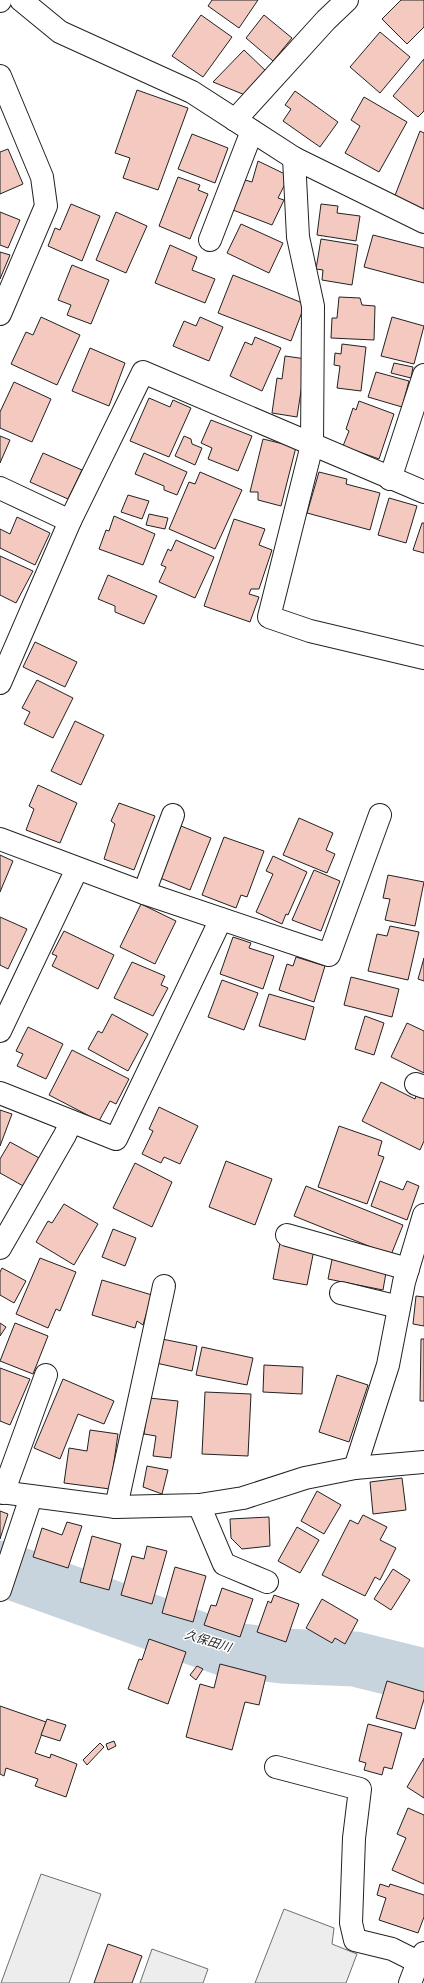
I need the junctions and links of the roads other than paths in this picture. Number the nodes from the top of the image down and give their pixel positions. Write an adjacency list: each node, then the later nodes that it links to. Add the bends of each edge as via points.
1 (21, 0): 4 (street, via 60,32 192,92)
2 (347, 0): 4 (street, via 326,20)
3 (0, 76): 8 (street, via 42,177 46,206)
4 (244, 125): 5 (street); 7 (street)
5 (294, 158): 6 (street); 10 (street, via 298,237 313,306)
6 (424, 222)
7 (210, 240)
8 (0, 314)
9 (424, 374): 11 (street)
10 (312, 445): 11 (street); 14 (street, via 143,372); 15 (street, via 269,617 310,631)
11 (390, 479): 13 (street)
12 (0, 488): 14 (street)
13 (424, 492)
14 (70, 521): 16 (street)
15 (424, 658)
16 (0, 683)
17 (173, 815): 21 (street)
18 (380, 815): 22 (street, via 329,955)
19 (0, 840): 20 (street)
20 (77, 869): 21 (street); 23 (street)
21 (144, 894): 22 (street)
22 (221, 919): 25 (street, via 116,1139)
23 (0, 1031)
24 (0, 1094): 25 (street)
25 (71, 1122): 28 (street)
26 (424, 1214): 29 (street)
27 (287, 1235): 29 (street)
28 (0, 1248)
29 (408, 1269): 32 (street)
30 (164, 1286): 39 (street)
31 (341, 1293): 32 (street)
32 (400, 1307): 35 (street, via 388,1364)
33 (46, 1375): 36 (street)
34 (424, 1462): 35 (street)
35 (355, 1468): 38 (street, via 304,1478 243,1498)
36 (2, 1492): 37 (street)
37 (31, 1497): 39 (street); 41 (street)
38 (199, 1505): 39 (street); 40 (street, via 224,1564)
39 (116, 1507)
40 (267, 1582)
41 (0, 1588)
42 (276, 1767): 43 (street, via 360,1789 354,1838 351,1923 355,1940)
43 (421, 1958): 44 (street)
44 (410, 1983)

